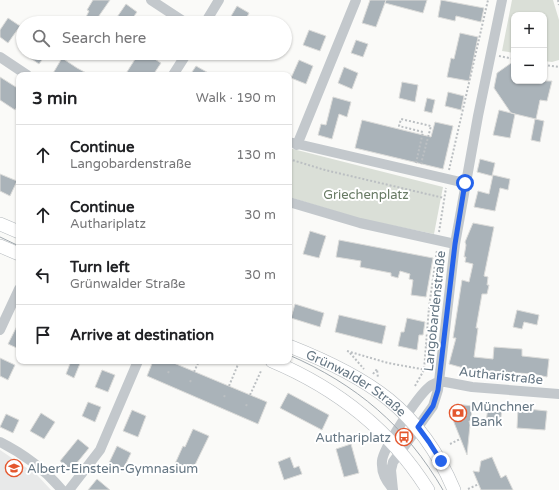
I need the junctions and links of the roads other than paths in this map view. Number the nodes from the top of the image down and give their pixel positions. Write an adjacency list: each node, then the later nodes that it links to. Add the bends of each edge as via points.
1 (151, 0): 5 (street)
2 (219, 0): 6 (street)
3 (356, 0): 11 (street)
4 (502, 0): 12 (street, Langobardenstraße)
5 (175, 16)
6 (209, 16)
7 (0, 57): 9 (street)
8 (183, 60): 10 (street)
9 (22, 72)
10 (175, 72)
11 (293, 144): 12 (street)
12 (465, 183): 16 (street, Langobardenstraße)
13 (292, 203): 16 (street, via 360,223)
14 (0, 224): 15 (main road)
15 (16, 231)
16 (455, 244): 24 (street, Langobardenstraße)
17 (0, 246): 18 (main road)
18 (16, 253)
19 (16, 295): 20 (street)
20 (0, 330)
21 (292, 347): 26 (main road, Grünwalder Straße, via 356,376 380,392)
22 (137, 364): 33 (street, via 100,450)
23 (279, 364): 29 (main road, Grünwalder Straße, via 306,376 342,399)
24 (440, 377): 25 (street, Autharistraße, via 472,387); 26 (street, via 428,387); 27 (street, via 433,406)
25 (559, 394)
26 (407, 416): 27 (main road, Grünwalder Straße); 29 (street)
27 (418, 427): 30 (street); 35 (main road, Grünwalder Straße, via 434,449)
28 (0, 442): 32 (street, via 29,459)
29 (390, 442): 30 (main road, Grünwalder Straße); 31 (street, via 384,452 382,468)
30 (400, 452): 31 (street, via 391,470); 34 (main road, Grünwalder Straße)
31 (393, 489)
32 (62, 490)
33 (69, 490)
34 (428, 490)
35 (454, 490)

